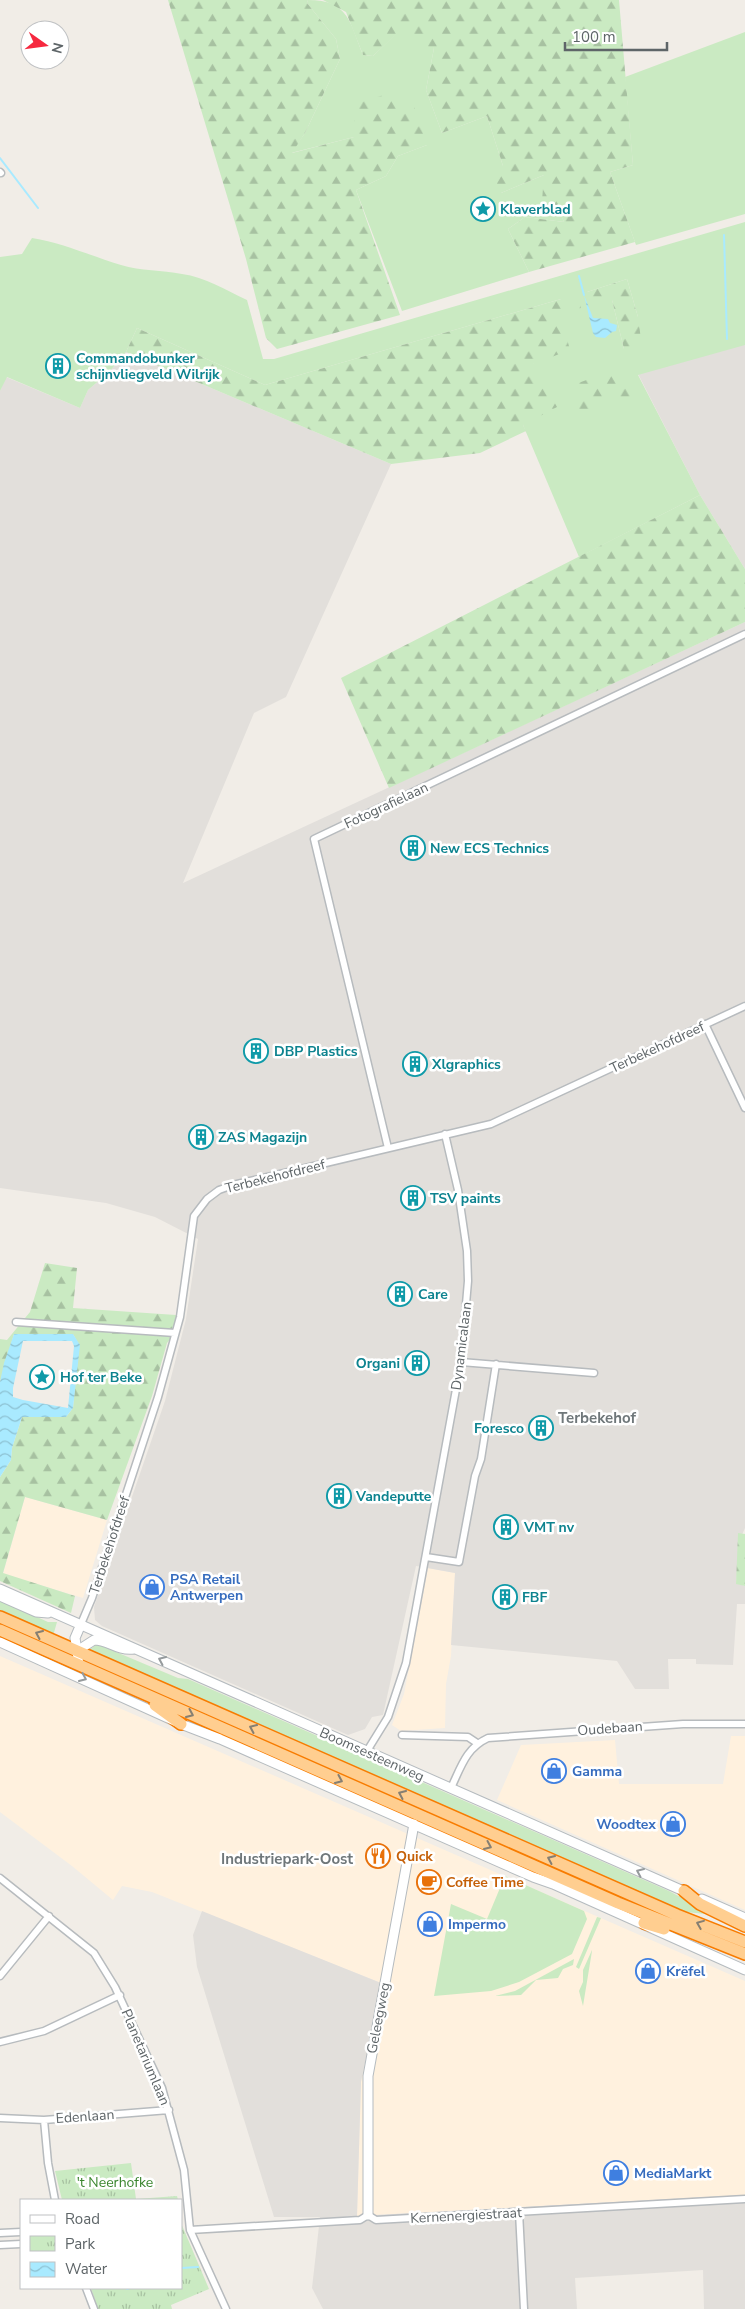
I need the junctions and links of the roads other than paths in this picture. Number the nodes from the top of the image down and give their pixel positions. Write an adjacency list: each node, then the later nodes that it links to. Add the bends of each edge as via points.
1 (745, 634): 6 (street, Fotografielaan, via 314,839)
2 (745, 1006): 3 (street, Terbekehofdreef)
3 (705, 1024): 4 (street); 5 (street, Terbekehofdreef, via 491,1124)
4 (745, 1108)
5 (445, 1134): 6 (street, Terbekehofdreef); 9 (street, Dynamicalaan, via 467,1251)
6 (388, 1148): 8 (street, Terbekehofdreef, via 233,1185 207,1199 194,1216)
7 (16, 1322): 8 (street)
8 (176, 1333): 17 (street, Terbekehofdreef, via 104,1564)
9 (462, 1362): 10 (street); 12 (street, Dynamicalaan)
10 (496, 1364): 11 (street); 12 (street, via 481,1459 459,1562)
11 (594, 1373)
12 (426, 1557): 28 (street, Dynamicalaan, via 398,1693 383,1728)
13 (0, 1588): 15 (main road, Boomsesteenweg)
14 (0, 1596): 15 (main road, via 36,1612)
15 (58, 1614): 17 (main road, Boomsesteenweg)
16 (0, 1617): 21 (highway, one-way to 16)
17 (80, 1624): 20 (main road, Boomsesteenweg); 21 (main road, Terbekehofdreef, via 75,1638)
18 (0, 1630): 22 (highway)
19 (0, 1642): 24 (main road, one-way to 24)
20 (136, 1649): 21 (main road, via 122,1650 94,1640); 28 (main road, Boomsesteenweg, one-way to 20)
21 (77, 1651): 22 (main road, Terbekehofdreef); 38 (highway, one-way to 21)
22 (79, 1665): 23 (highway)
23 (146, 1694): 24 (highway, via 154,1705); 39 (highway, one-way to 39, via 610,1900)
24 (181, 1724): 30 (main road)
25 (745, 1724): 27 (street, Oudebaan, via 683,1724 512,1735)
26 (402, 1735): 27 (street, via 468,1737)
27 (477, 1743): 29 (street, via 467,1753)
28 (367, 1751): 29 (main road, Boomsesteenweg)
29 (451, 1788): 33 (main road, Boomsesteenweg, one-way to 29)
30 (414, 1824): 31 (main road); 52 (main road, Geleegweg, via 368,2076)
31 (533, 1877): 36 (main road); 40 (main road, via 590,1906)
32 (0, 1878): 34 (street, Planetariumlaan)
33 (684, 1891): 35 (main road, Boomsesteenweg); 37 (highway, via 700,1904)
34 (49, 1916): 43 (street); 44 (street, Planetariumlaan, via 94,1953)
35 (745, 1918)
36 (644, 1923): 40 (main road); 41 (highway)
37 (745, 1926)
38 (745, 1942)
39 (745, 1954)
40 (718, 1958): 42 (main road)
41 (745, 1961)
42 (745, 1970)
43 (0, 1976)
44 (120, 1995): 45 (street, via 44,2031); 46 (street, Planetariumlaan)
45 (0, 2042)
46 (169, 2110): 48 (street, Edenlaan); 53 (street, Planetariumlaan, via 184,2170)
47 (0, 2118): 48 (street, Edenlaan)
48 (44, 2120): 49 (street)
49 (55, 2199)
50 (745, 2199): 51 (street, Kernenergiestraat)
51 (519, 2212): 52 (street, Kernenergiestraat, via 376,2220); 61 (street)
52 (368, 2215): 53 (street, Kernenergiestraat, via 360,2220)
53 (190, 2230): 60 (street, Planetariumlaan)
54 (20, 2232): 55 (street)
55 (0, 2233)
56 (20, 2244): 57 (street)
57 (0, 2245)
58 (86, 2289): 59 (street)
59 (94, 2309)
60 (226, 2309)
61 (524, 2309)

